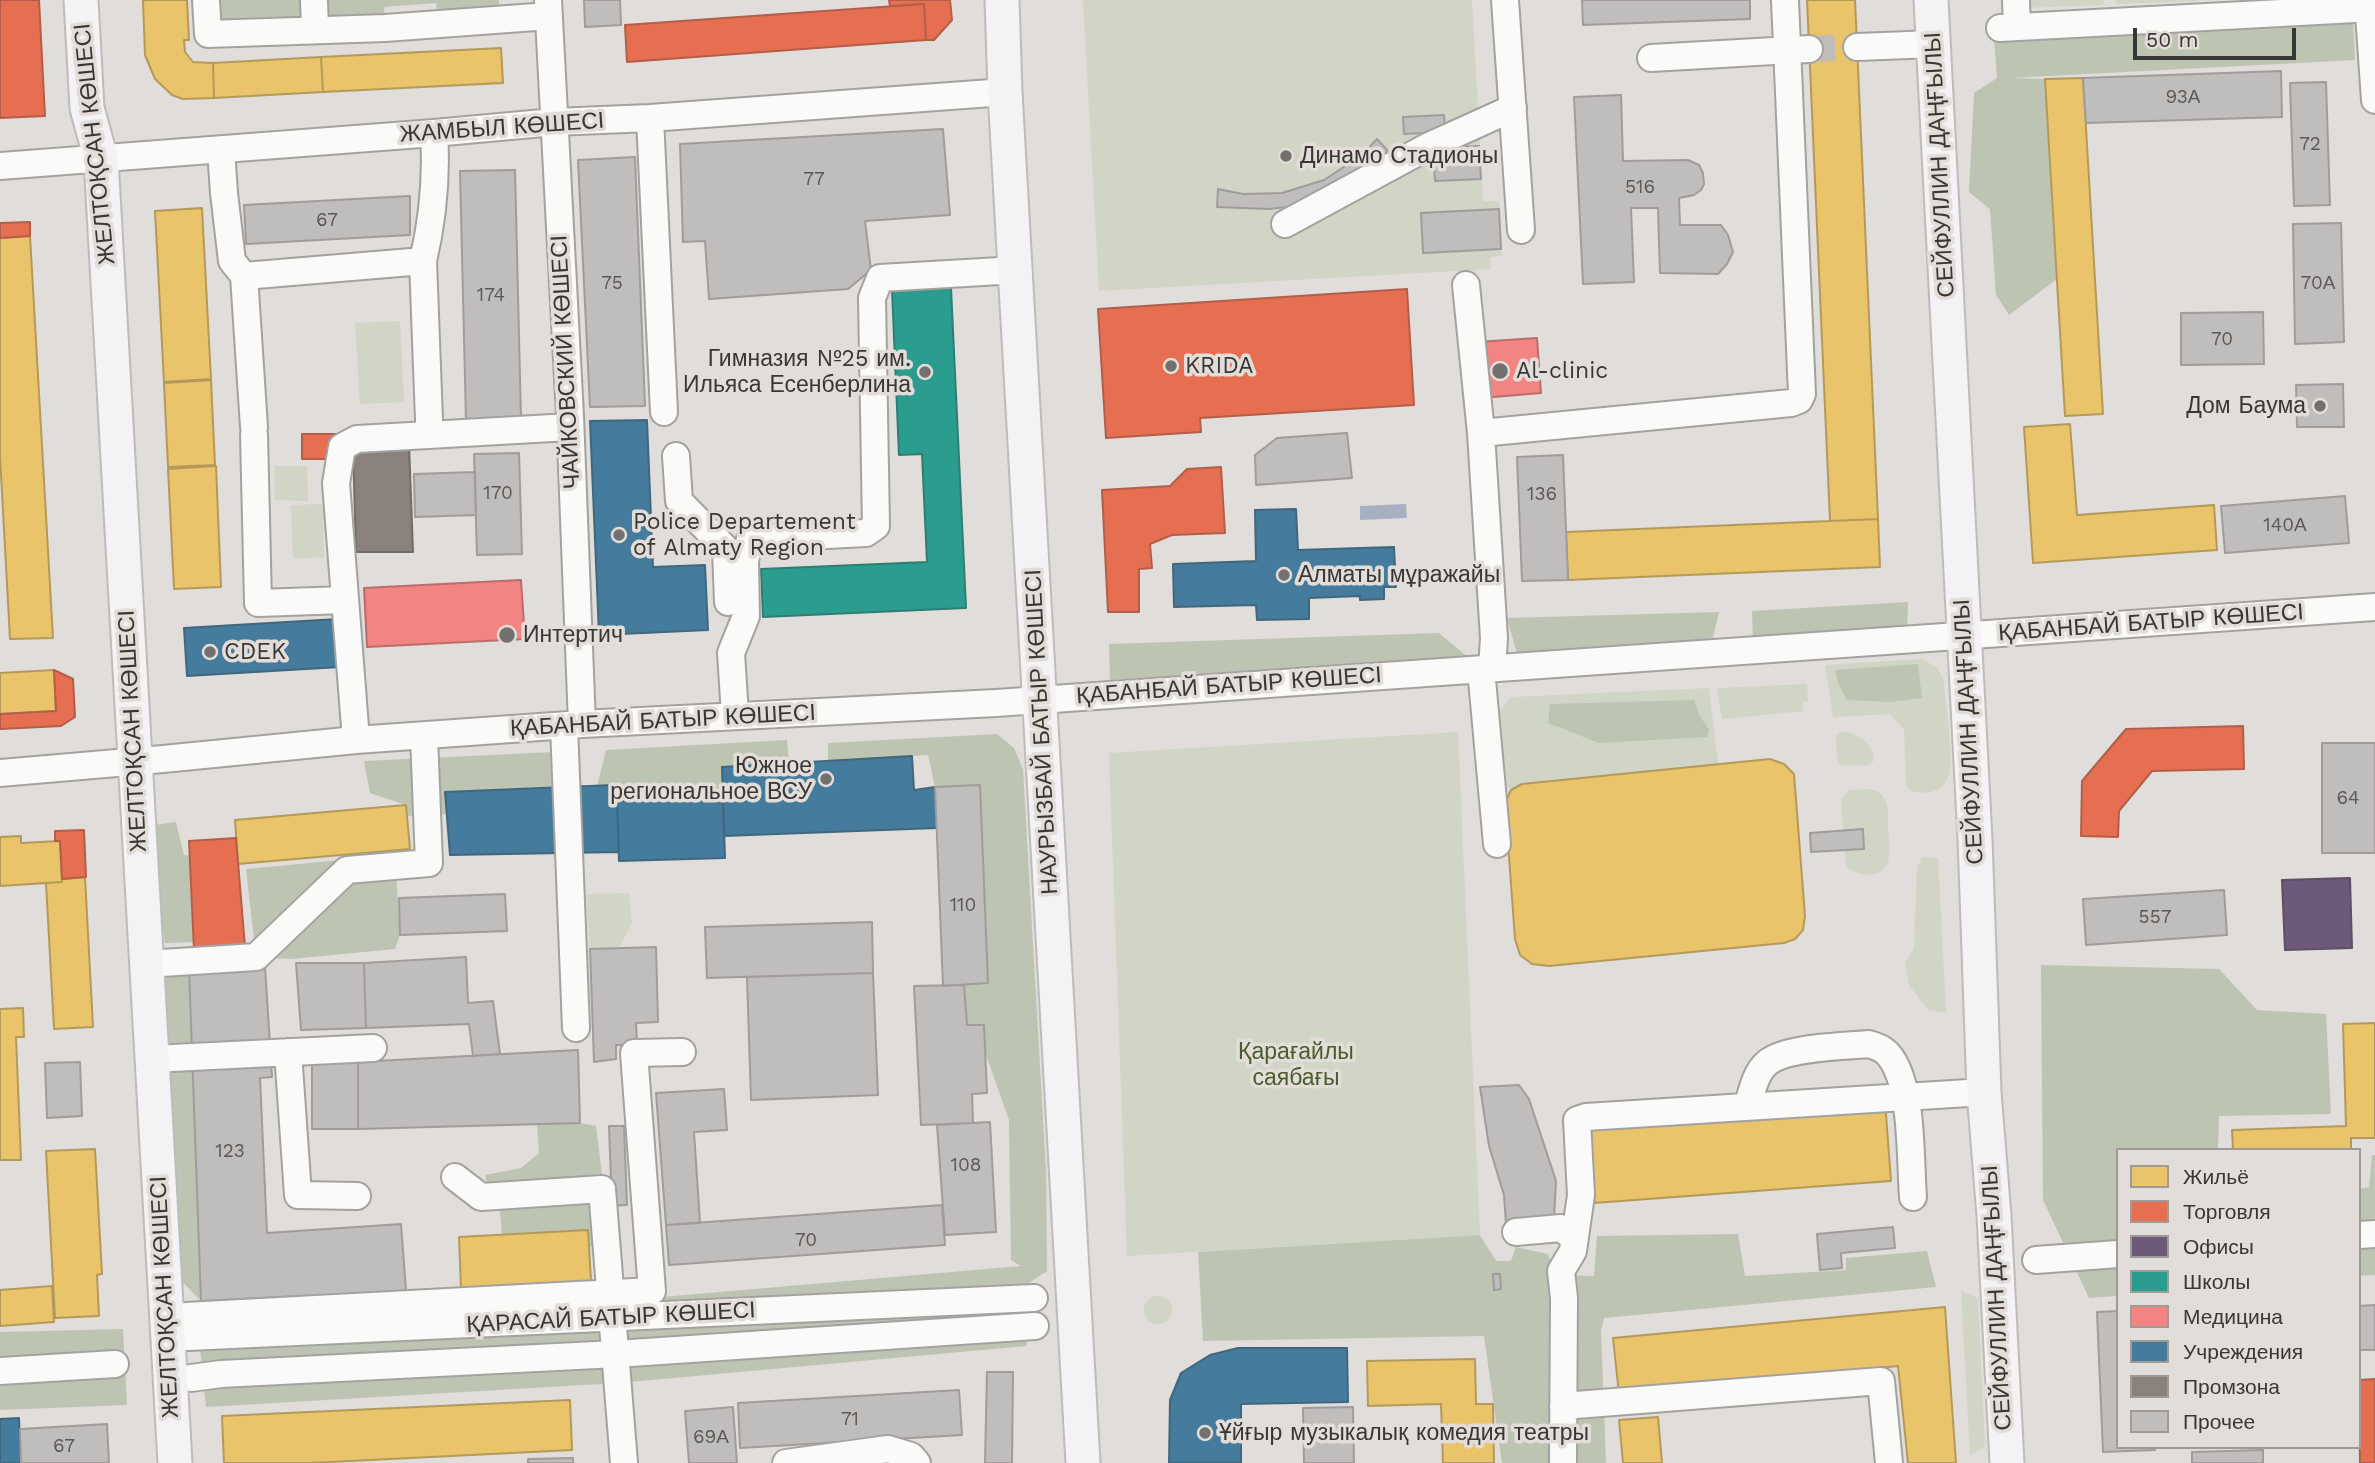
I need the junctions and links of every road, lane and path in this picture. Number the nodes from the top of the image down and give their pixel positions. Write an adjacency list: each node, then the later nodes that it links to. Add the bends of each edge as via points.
1 (81, 0): 25 (main road, ЖЕЛТОҚСАН КӨШЕСІ, via 88,108)
2 (206, 0): 13 (street, via 208,34)
3 (314, 0): 13 (street)
4 (1002, 0): 18 (main road, НАУРЫЗБАЙ БАТЫР КӨШЕСІ)
5 (1505, 0): 20 (street)
6 (1785, 0): 16 (street)
7 (1931, 0): 14 (main road, СЕЙФУЛЛИН ДАҢҒЫЛЫ)
8 (2016, 0): 12 (street, via 2008,28)
9 (2371, 5): 11 (street); 19 (street)
10 (548, 8): 13 (street, via 385,28); 22 (street, ЧАЙКОВСКИЙ КӨШЕСІ)
11 (2209, 8): 12 (street)
12 (2110, 11)
13 (315, 30)
14 (1934, 44): 15 (street); 40 (main road, СЕЙФУЛЛИН ДАҢҒЫЛЫ)
15 (1857, 47)
16 (1798, 49): 17 (street); 36 (street, via 1799,400)
17 (1651, 58)
18 (1005, 92): 21 (street, ЖАМБЫЛ КӨШЕСІ); 30 (main road, НАУРЫЗБАЙ БАТЫР КӨШЕСІ)
19 (2375, 100)
20 (1513, 108): 27 (street, via 1429,146); 28 (street)
21 (650, 118): 22 (street, ЖАМБЫЛ КӨШЕСІ); 33 (street)
22 (554, 122): 23 (street, ЖАМБЫЛ КӨШЕСІ); 34 (street, ЧАЙКОВСКИЙ КӨШЕСІ)
23 (434, 134): 24 (street, ЖАМБЫЛ КӨШЕСІ); 29 (street, via 432,221)
24 (221, 150): 25 (street, ЖАМБЫЛ КӨШЕСІ); 31 (street, via 232,261)
25 (101, 159): 26 (street, ЖАМБЫЛ КӨШЕСІ); 48 (main road, ЖЕЛТОҚСАН КӨШЕСІ)
26 (0, 166)
27 (1285, 224)
28 (1521, 230)
29 (423, 261): 31 (street); 35 (street)
30 (1017, 270): 41 (street, via 880,278 872,298 876,526 866,533 750,539 745,561 746,616); 43 (main road, НАУРЫЗБАЙ БАТЫР КӨШЕСІ)
31 (244, 276): 38 (street, via 258,603)
32 (1466, 285): 36 (street)
33 (664, 412)
34 (575, 419): 38 (street, via 357,439 342,447 336,483); 45 (street, ЧАЙКОВСКИЙ КӨШЕСІ)
35 (429, 420)
36 (1481, 433): 42 (street, via 1494,638)
37 (676, 456): 41 (street, via 679,501 726,549)
38 (345, 600): 47 (street)
39 (2375, 607): 40 (street, ҚАБАНБАЙ БАТЫР КӨШЕСІ)
40 (1965, 636): 42 (street, ҚАБАНБАЙ БАТЫР КӨШЕСІ); 57 (main road, СЕЙФУЛЛИН ДАҢҒЫЛЫ)
41 (731, 653): 44 (street)
42 (1486, 669): 43 (street, ҚАБАНБАЙ БАТЫР КӨШЕСІ); 50 (street)
43 (1041, 699): 44 (street, ҚАБАНБАЙ БАТЫР КӨШЕСІ); 80 (main road, НАУРЫЗБАЙ БАТЫР КӨШЕСІ)
44 (734, 715): 45 (street, ҚАБАНБАЙ БАТЫР КӨШЕСІ)
45 (573, 725): 46 (street, ҚАБАНБАЙ БАТЫР КӨШЕСІ); 52 (street, ЧАЙКОВСКИЙ КӨШЕСІ)
46 (424, 736): 47 (street, ҚАБАНБАЙ БАТЫР КӨШЕСІ); 51 (street, via 429,863 347,870 256,957)
47 (356, 740): 48 (street, ҚАБАНБАЙ БАТЫР КӨШЕСІ)
48 (135, 761): 49 (street, ҚАБАНБАЙ БАТЫР КӨШЕСІ); 51 (main road, ЖЕЛТОҚСАН КӨШЕСІ)
49 (0, 772)
50 (1497, 844)
51 (146, 964): 56 (main road, ЖЕЛТОҚСАН КӨШЕСІ)
52 (576, 1028)
53 (373, 1048): 54 (street)
54 (288, 1052): 56 (street); 61 (street, via 298,1195)
55 (682, 1052): 68 (street, via 634,1053 652,1291)
56 (152, 1059): 76 (main road, ЖЕЛТОҚСАН КӨШЕСІ)
57 (1984, 1092): 58 (street); 83 (main road, СЕЙФУЛЛИН ДАҢҒЫЛЫ)
58 (1906, 1096): 59 (street); 59 (street, via 1892,1059 1869,1044 1789,1052 1772,1059 1755,1080); 62 (street)
59 (1747, 1107): 64 (street, via 1581,1117 1576,1125 1581,1195)
60 (455, 1177): 68 (street, via 481,1197 602,1189)
61 (357, 1196)
62 (1913, 1197)
63 (1516, 1232): 64 (street, via 1561,1228)
64 (1574, 1238): 75 (street, via 1573,1251 1561,1271)
65 (2116, 1254): 66 (street)
66 (2036, 1260)
67 (1034, 1298): 68 (street, ҚАРАСАЙ БАТЫР КӨШЕСІ)
68 (612, 1306): 70 (street, ҚАРАСАЙ БАТЫР КӨШЕСІ); 71 (street)
69 (1035, 1326): 71 (street, ҚАРАСАЙ БАТЫР КӨШЕСІ)
70 (187, 1327)
71 (616, 1354): 74 (street, ҚАРАСАЙ БАТЫР КӨШЕСІ); 77 (street)
72 (115, 1364): 73 (street)
73 (0, 1371)
74 (191, 1378)
75 (1563, 1406): 81 (street); 82 (street, via 1881,1381)
76 (175, 1463)
77 (624, 1463)
78 (786, 1463): 79 (street, via 888,1449 911,1456)
79 (917, 1463)
80 (1083, 1463)
81 (1563, 1463)
82 (1889, 1463)
83 (2007, 1463)

